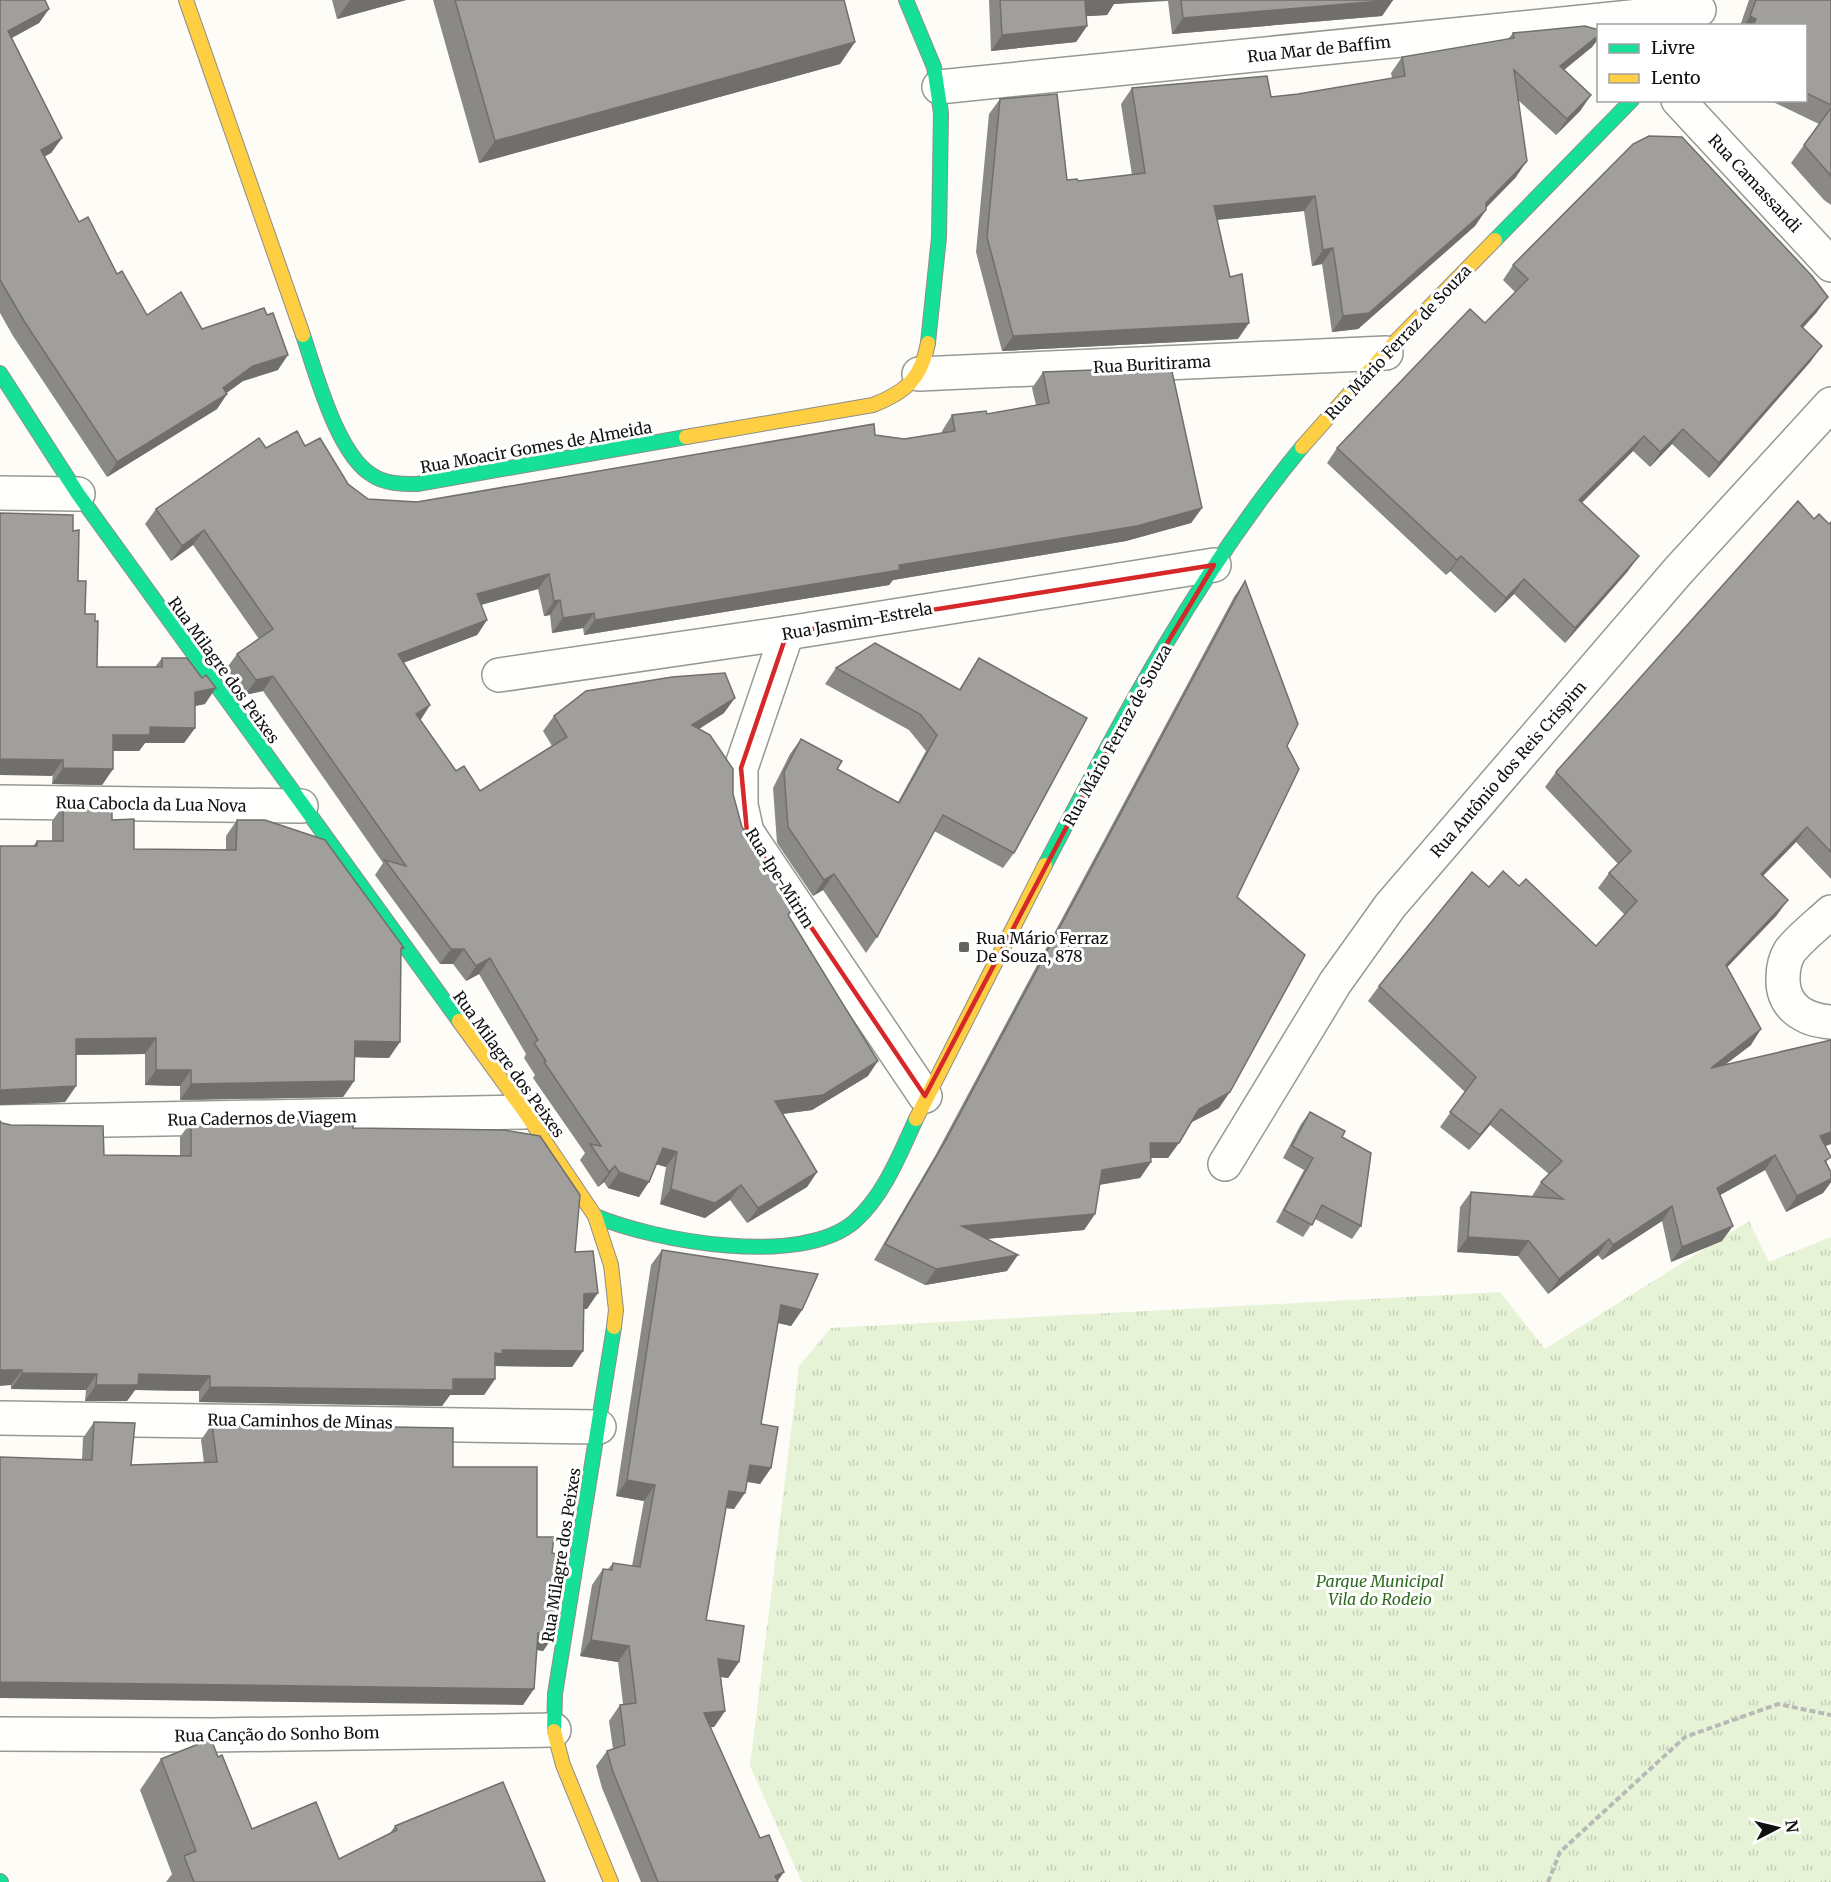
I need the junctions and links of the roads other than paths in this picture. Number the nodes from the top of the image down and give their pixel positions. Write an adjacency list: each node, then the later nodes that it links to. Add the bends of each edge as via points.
1 (186, 0): 10 (street, Rua Moacir Gomes de Almeida, via 332,418 360,467 376,479 417,484 873,405 890,399)
2 (906, 0): 4 (street)
3 (1697, 12): 4 (street, Rua Mar de Baffim)
4 (939, 87): 10 (street, via 942,140 934,294)
5 (1630, 102): 8 (street, Rua Mário Ferraz de Souza)
6 (1680, 102): 7 (street, Rua Camassandi)
7 (1831, 265)
8 (1386, 353): 10 (street, Rua Buritirama); 14 (street, Rua Mário Ferraz de Souza, via 1336,405)
9 (0, 373): 13 (street, Rua Milagre dos Peixes)
10 (919, 374)
11 (1831, 404): 24 (street, Rua Antônio dos Reis Crispim, via 1678,571 1390,906 1335,983)
12 (0, 493): 13 (street)
13 (78, 494): 18 (street, Rua Milagre dos Peixes)
14 (1214, 565): 15 (street, Rua Jasmim-Estrela); 21 (street, Rua Mário Ferraz de Souza, via 1135,697)
15 (787, 633): 16 (street, Rua Jasmim-Estrela); 21 (street, Rua Ipe-Mirim, via 741,768 741,805 747,832)
16 (499, 675)
17 (0, 802): 18 (street, Rua Cabocla da Lua Nova)
18 (301, 806): 22 (street, Rua Milagre dos Peixes)
19 (1831, 912): 20 (street, via 1790,952 1784,966 1785,996 1793,1010)
20 (1831, 1022)
21 (925, 1096): 25 (street, Rua Mário Ferraz de Souza, via 880,1191 854,1223 813,1243 765,1248 739,1246 617,1225)
22 (525, 1112): 23 (street, Rua Cadernos de Viagem); 25 (street, Rua Milagre dos Peixes)
23 (0, 1122)
24 (1225, 1164)
25 (595, 1216): 27 (street, Rua Milagre dos Peixes, via 611,1265 616,1310)
26 (0, 1418): 27 (street, Rua Caminhos de Minas)
27 (599, 1427): 28 (street, Rua Milagre dos Peixes, via 555,1694)
28 (554, 1731): 29 (street, Rua Canção do Sonho Bom); 30 (street, Rua Milagre dos Peixes, via 563,1766)
29 (0, 1734)
30 (611, 1882)

